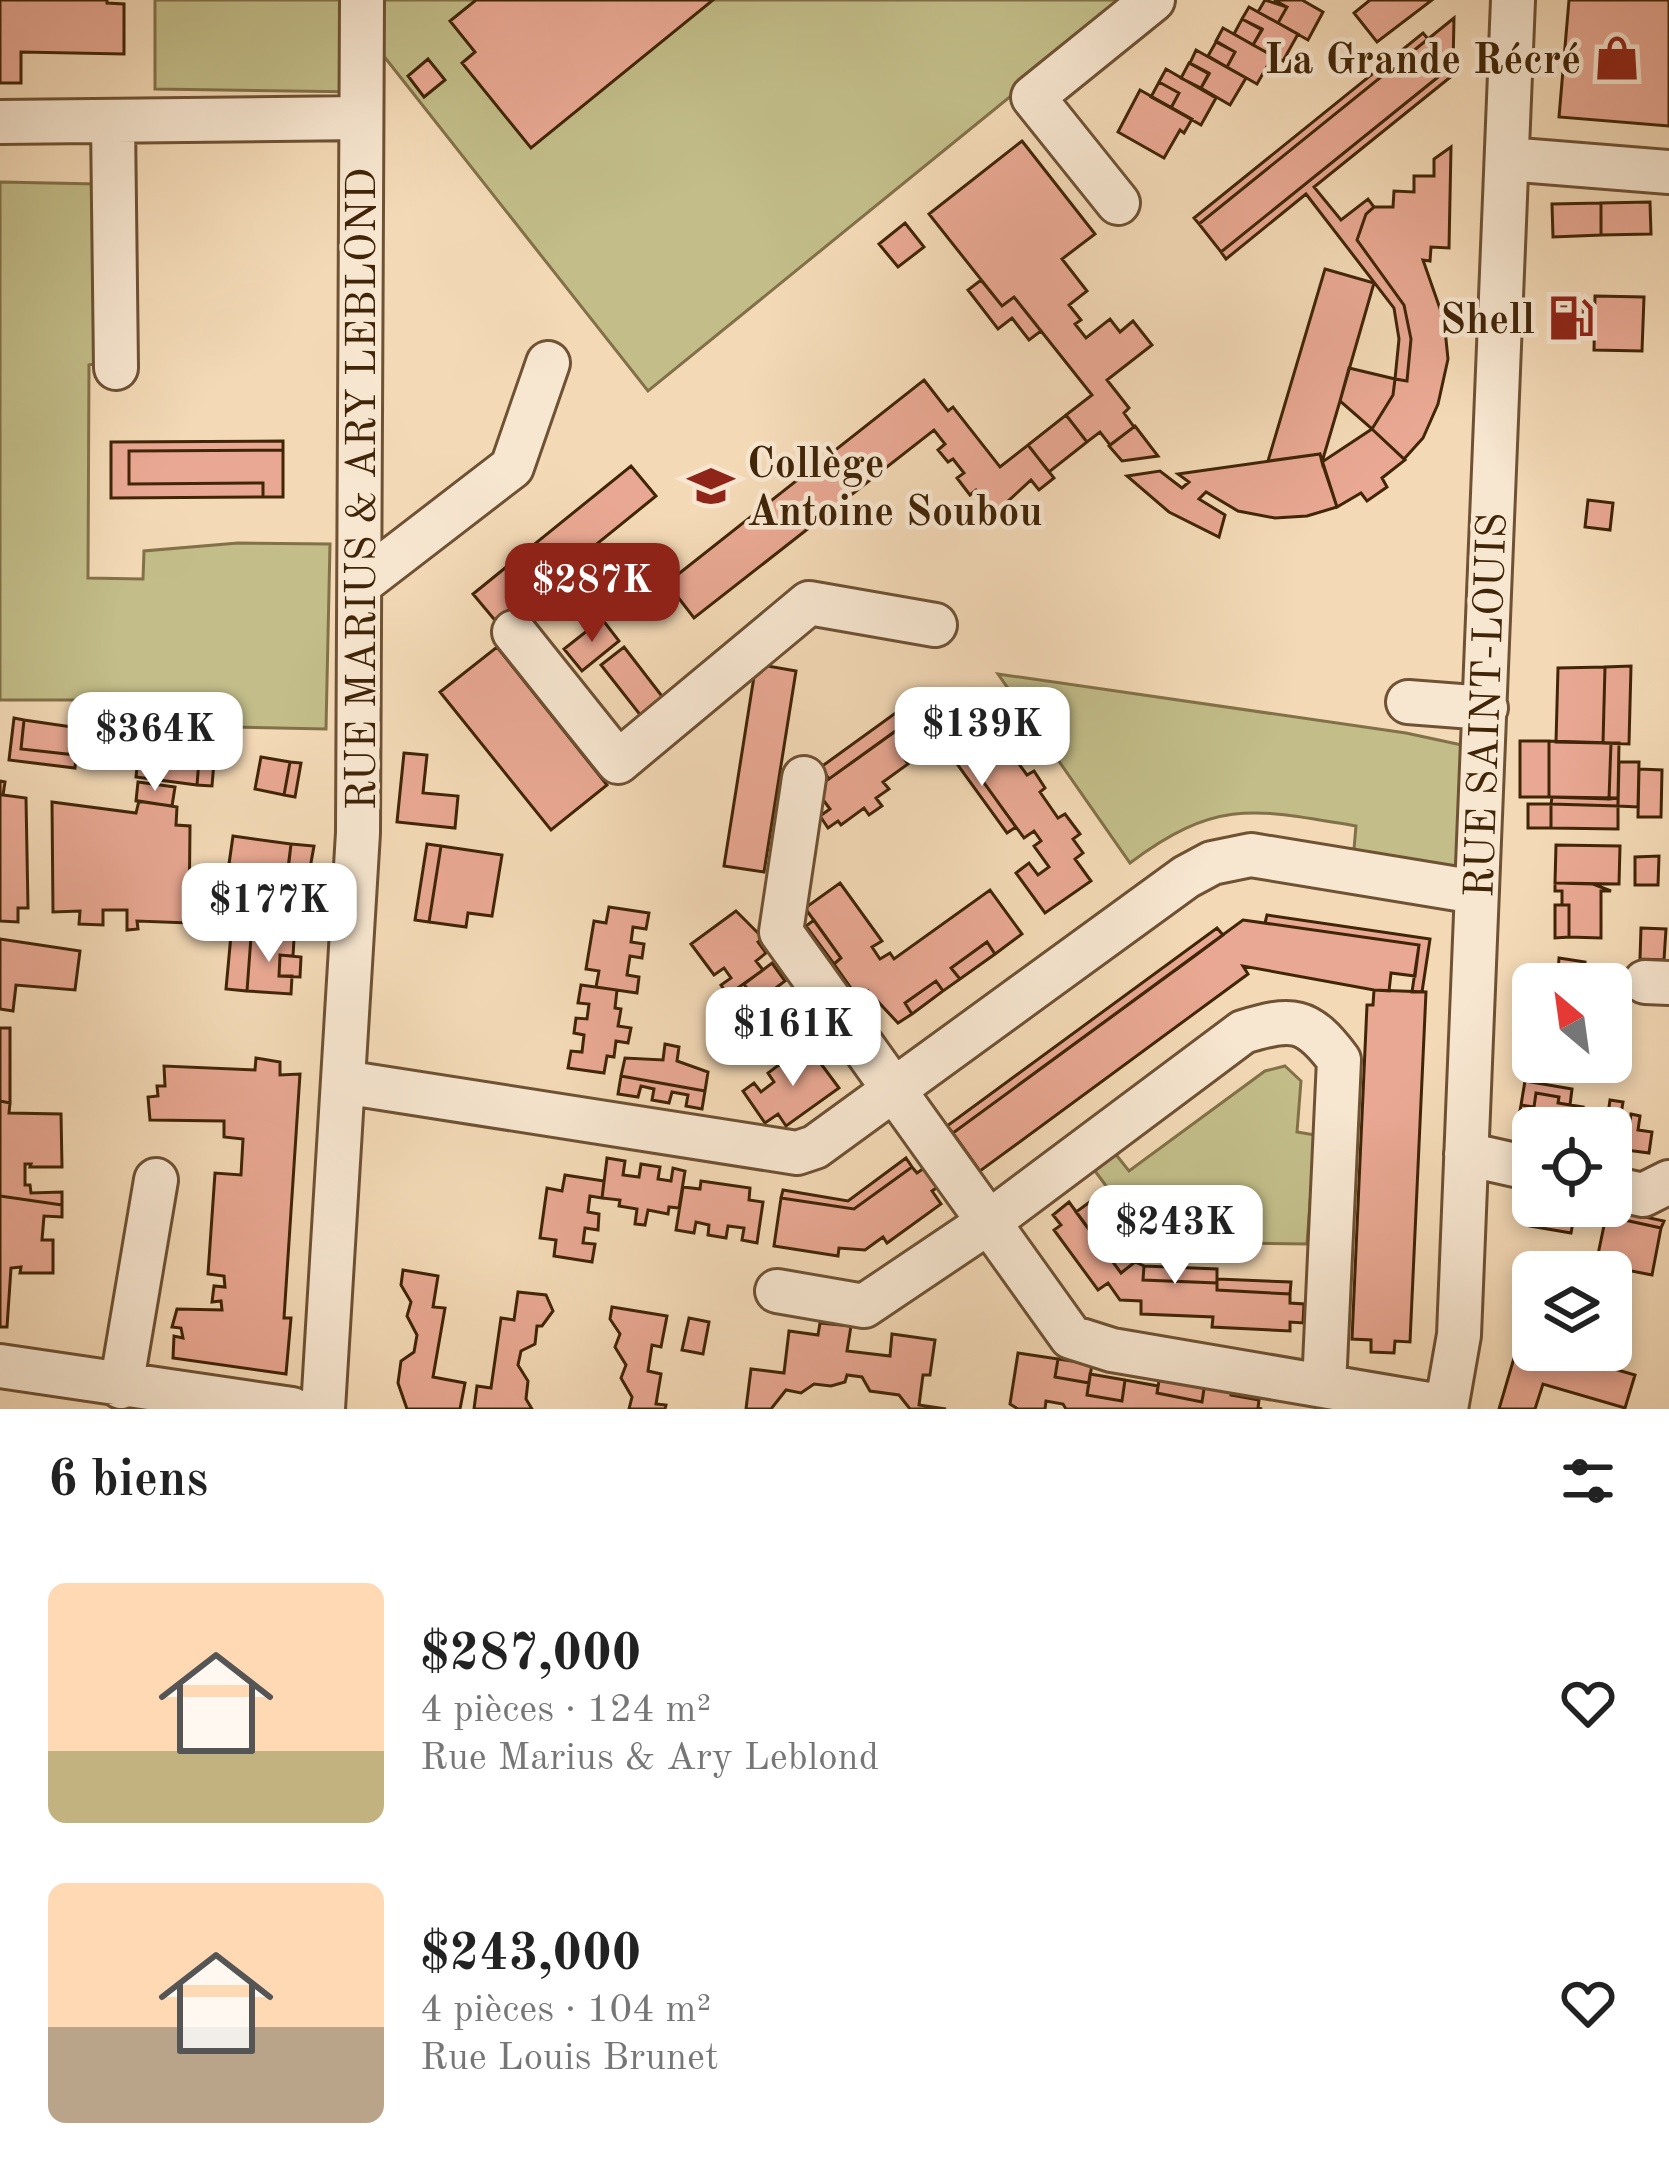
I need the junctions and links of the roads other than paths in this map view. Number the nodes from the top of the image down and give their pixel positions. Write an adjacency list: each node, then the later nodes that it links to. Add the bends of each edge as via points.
1 (362, 0): 4 (street, RUE MARIUS & ARY LEBLOND)
2 (1153, 0): 9 (street, via 1033,98)
3 (1514, 0): 7 (street, RUE SAINT-LOUIS)
4 (362, 118): 6 (street); 12 (street, RUE MARIUS & ARY LEBLOND)
5 (0, 122): 6 (street)
6 (113, 123): 11 (street)
7 (1508, 158): 8 (street); 16 (street, RUE SAINT-LOUIS)
8 (1669, 172)
9 (1118, 203)
10 (548, 364): 12 (street, via 512,467)
11 (116, 368)
12 (360, 584): 19 (street, RUE MARIUS & ARY LEBLOND)
13 (935, 625): 14 (street, via 809,604 618,762)
14 (514, 632)
15 (1408, 702): 16 (street)
16 (1486, 708): 18 (street, RUE SAINT-LOUIS)
17 (803, 778): 20 (street, via 781,932)
18 (1476, 892): 20 (street, via 1251,855 1212,863); 21 (street, RUE SAINT-LOUIS)
19 (344, 1082): 20 (street, via 797,1153); 33 (street, RUE MARIUS & ARY LEBLOND)
20 (895, 1089): 26 (street)
21 (1466, 1154): 22 (street); 31 (street, RUE SAINT-LOUIS, via 1459,1335)
22 (1512, 1164)
23 (156, 1180): 30 (street)
24 (1669, 1182): 25 (street)
25 (1632, 1192)
26 (989, 1222): 27 (street, via 864,1306); 29 (street, via 1071,1337); 29 (street, via 1243,1032 1285,1019 1318,1031 1339,1060)
27 (777, 1291)
28 (0, 1366): 30 (street)
29 (1324, 1386): 31 (street)
30 (121, 1387): 32 (street)
31 (1446, 1408)
32 (292, 1409)
33 (322, 1409)

